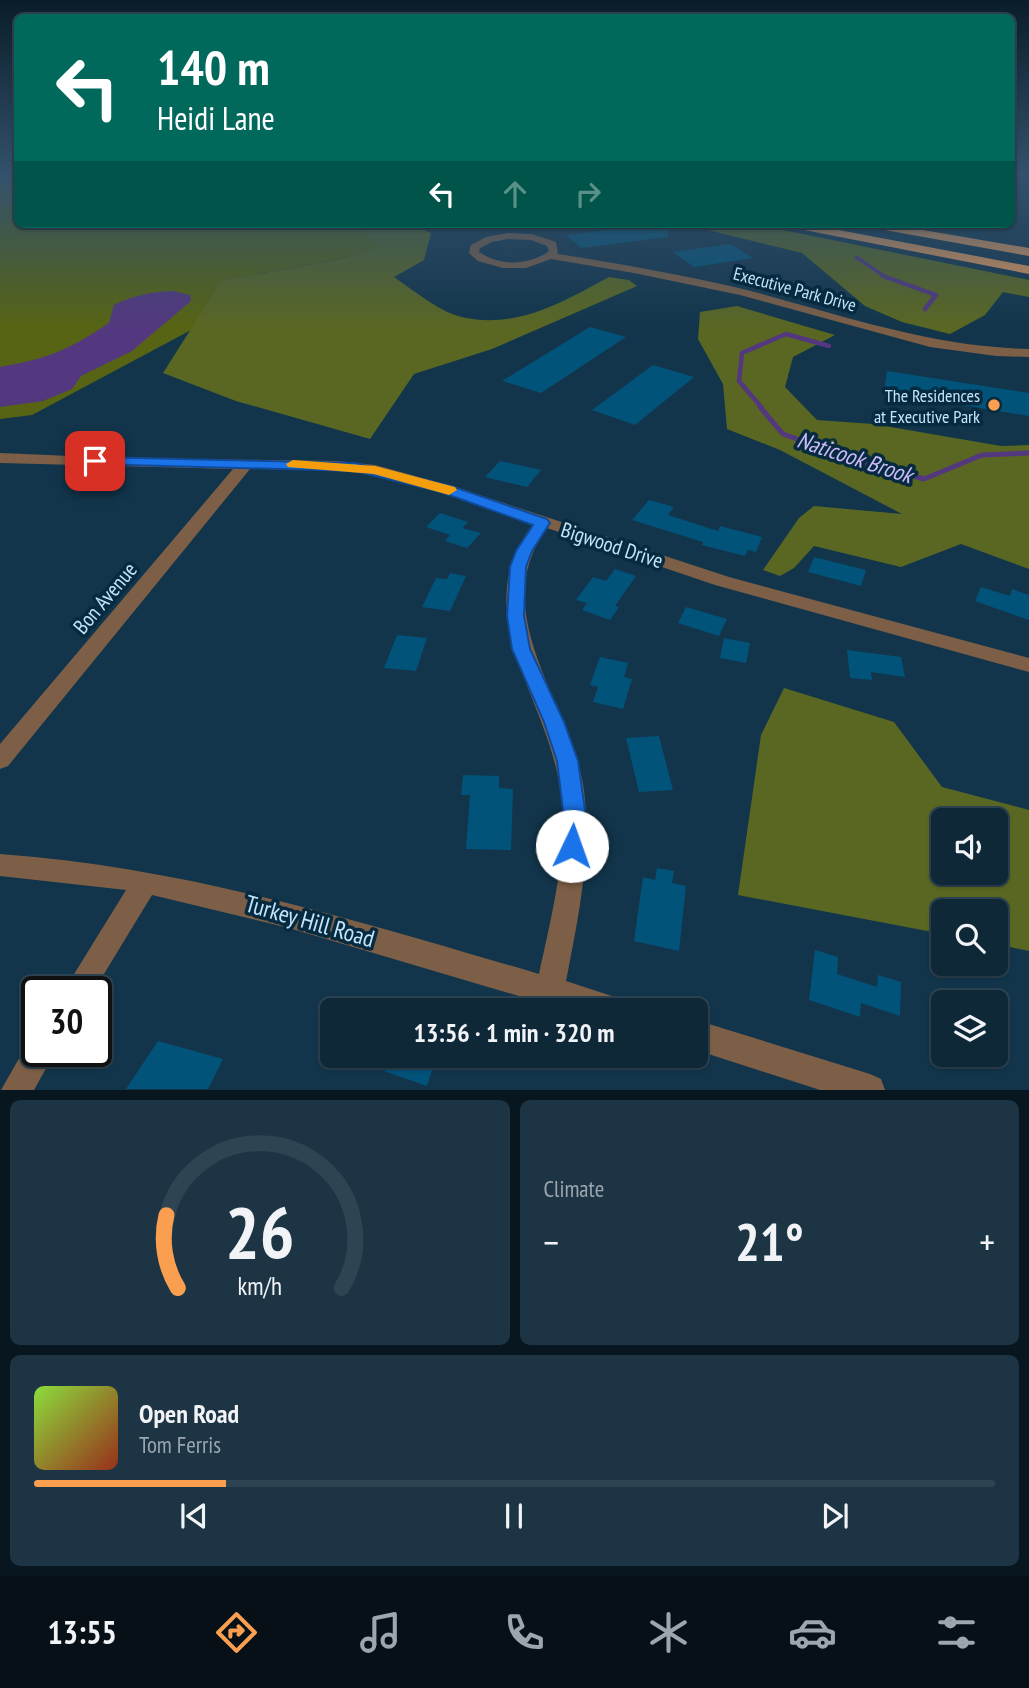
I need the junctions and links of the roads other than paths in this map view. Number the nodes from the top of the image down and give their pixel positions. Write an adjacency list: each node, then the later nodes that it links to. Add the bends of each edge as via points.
1 (810, 228): 7 (highway)
2 (851, 228): 6 (highway)
3 (891, 228): 4 (highway)
4 (1029, 252)
5 (551, 256): 5 (street, Executive Park Drive, via 552,244 527,237 495,238 473,250 484,260 507,264 533,263); 8 (street, Executive Park Drive, via 708,284 932,344)
6 (1029, 261)
7 (1029, 270)
8 (1029, 353)
9 (0, 458): 10 (street)
10 (245, 465): 11 (street, via 375,470); 13 (street, Bon Avenue)
11 (542, 523): 12 (street, Bigwood Drive, via 722,581); 17 (street, Bigwood Drive, via 518,567 515,600 521,649 567,761 574,810)
12 (1029, 665)
13 (0, 760)
14 (0, 865): 15 (street, Turkey Hill Road)
15 (146, 881): 16 (street); 17 (street, Turkey Hill Road, via 255,904)
16 (87, 976)
17 (550, 990): 18 (street, Turkey Hill Road)
18 (576, 998)
19 (708, 1039): 22 (street)
20 (31, 1067): 21 (street)
21 (16, 1090)
22 (870, 1090)

